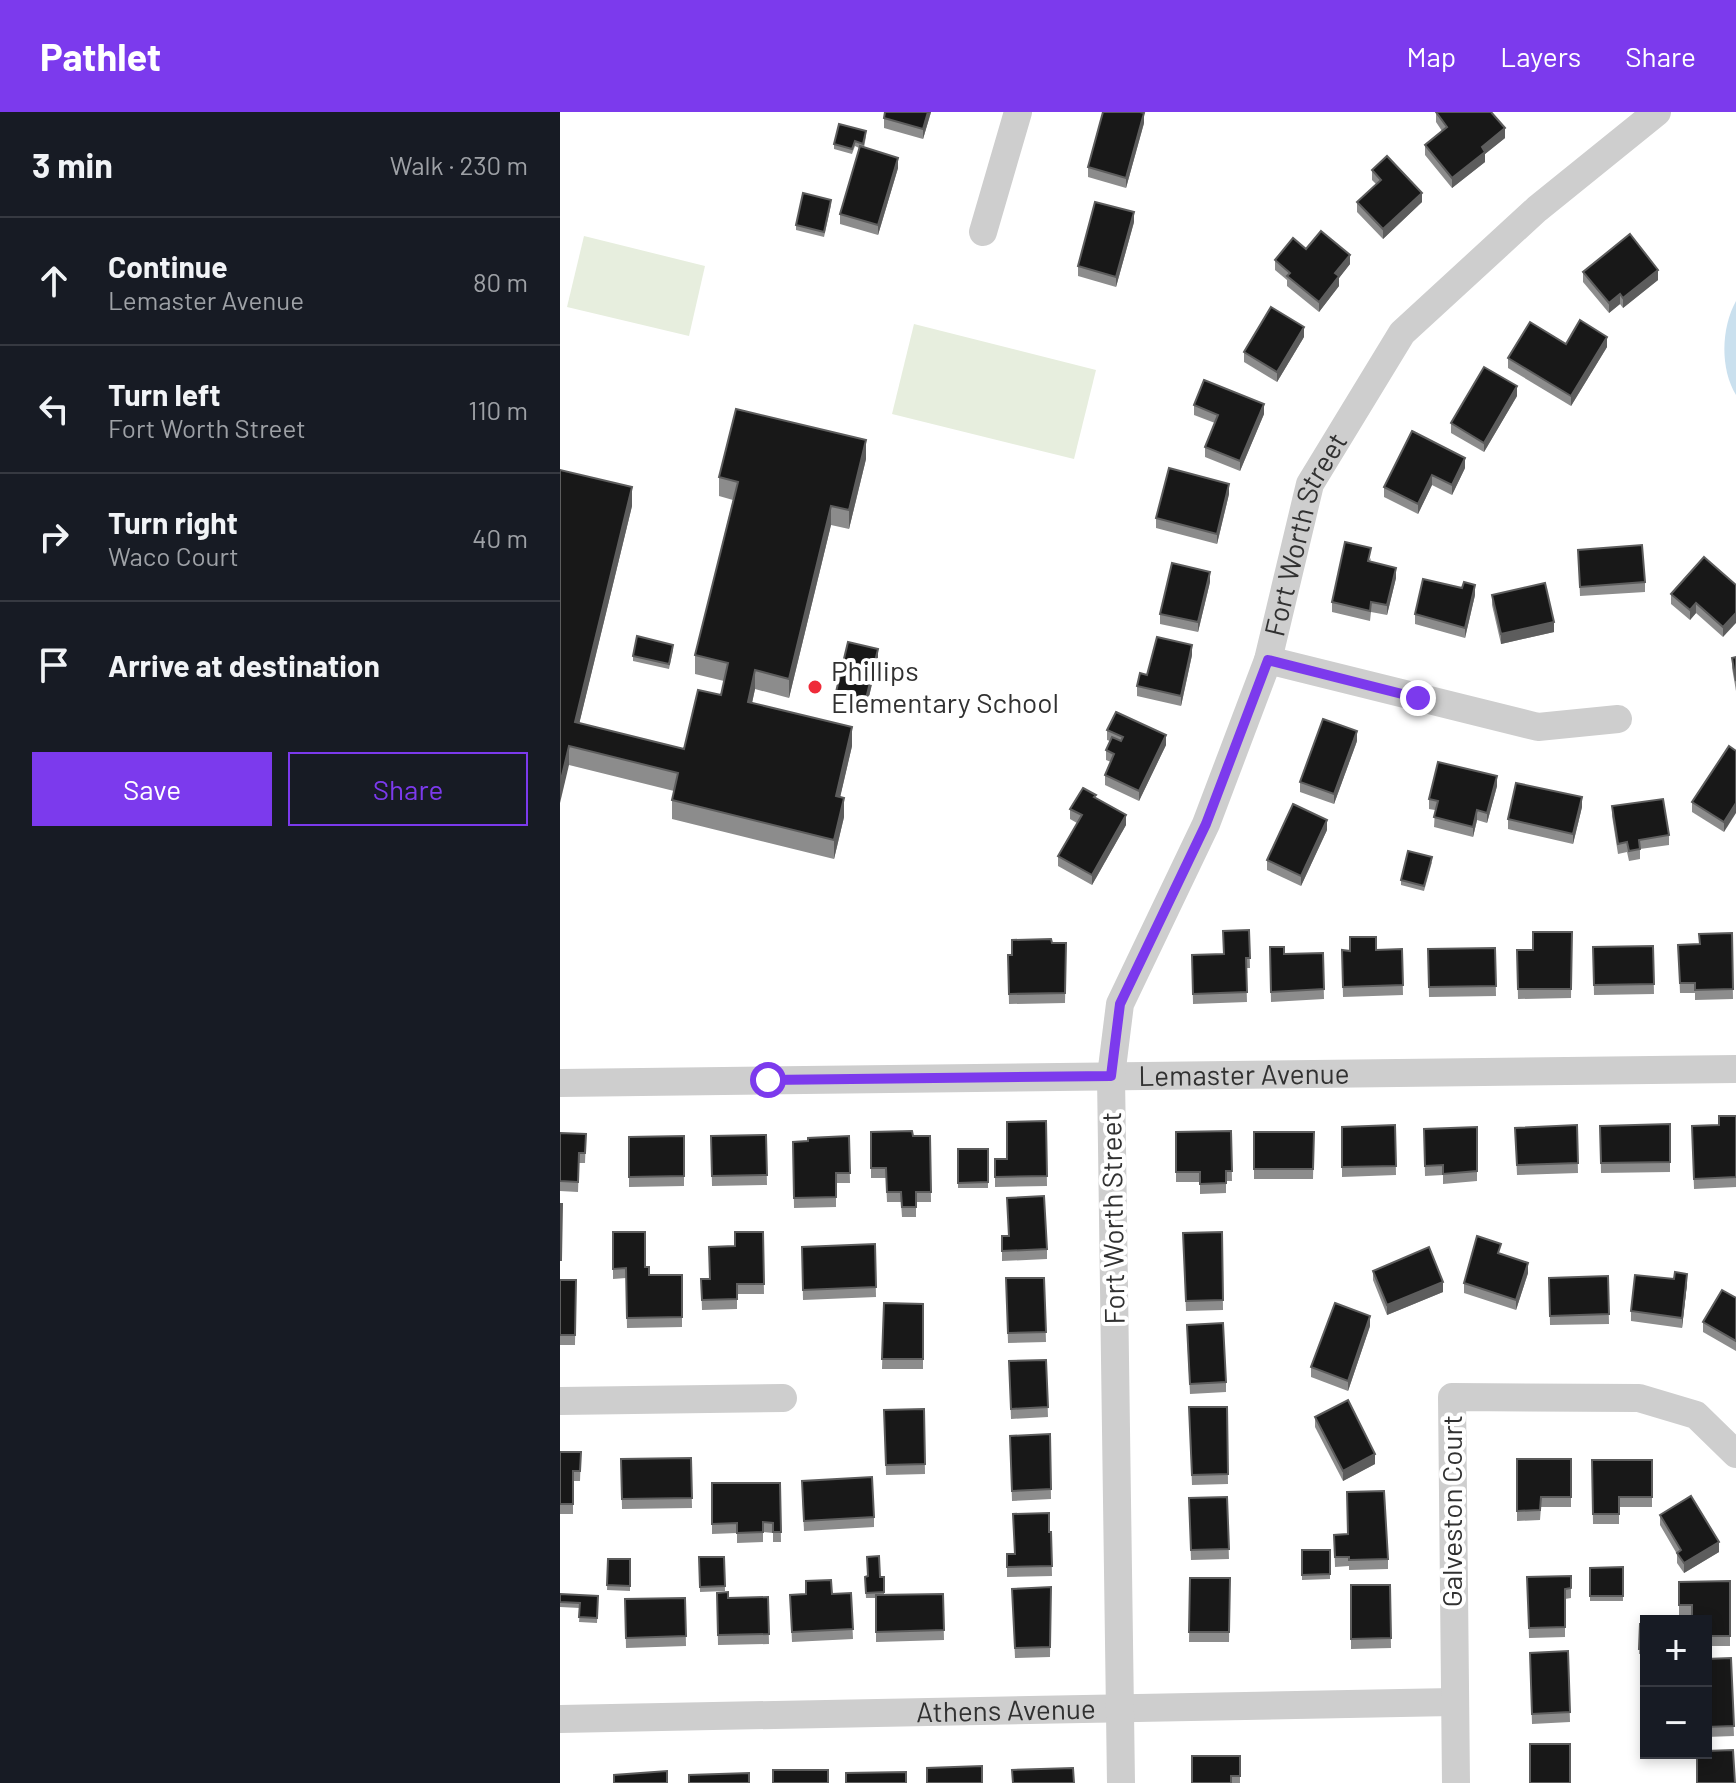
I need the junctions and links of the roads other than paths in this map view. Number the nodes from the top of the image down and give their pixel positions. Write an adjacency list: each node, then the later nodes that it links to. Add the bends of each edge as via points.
1 (1018, 112): 3 (street)
2 (1657, 112): 4 (street, Fort Worth Street, via 1537,209 1402,333 1310,484)
3 (983, 232)
4 (1268, 660): 5 (street, via 1538,727); 7 (street, Fort Worth Street, via 1206,824 1120,1004)
5 (1618, 719)
6 (1736, 1069): 7 (street, Lemaster Avenue)
7 (1111, 1076): 8 (street, Lemaster Avenue); 13 (street, Fort Worth Street)
8 (560, 1083)
9 (783, 1398): 10 (street)
10 (560, 1401)
11 (1736, 1454): 12 (street, Galveston Court, via 1696,1415 1639,1398 1452,1397)
12 (1453, 1702): 13 (street, Athens Avenue); 16 (street, Galveston Court)
13 (1120, 1710): 14 (street, Athens Avenue); 15 (street, Fort Worth Street)
14 (560, 1719)
15 (1121, 1783)
16 (1456, 1783)

